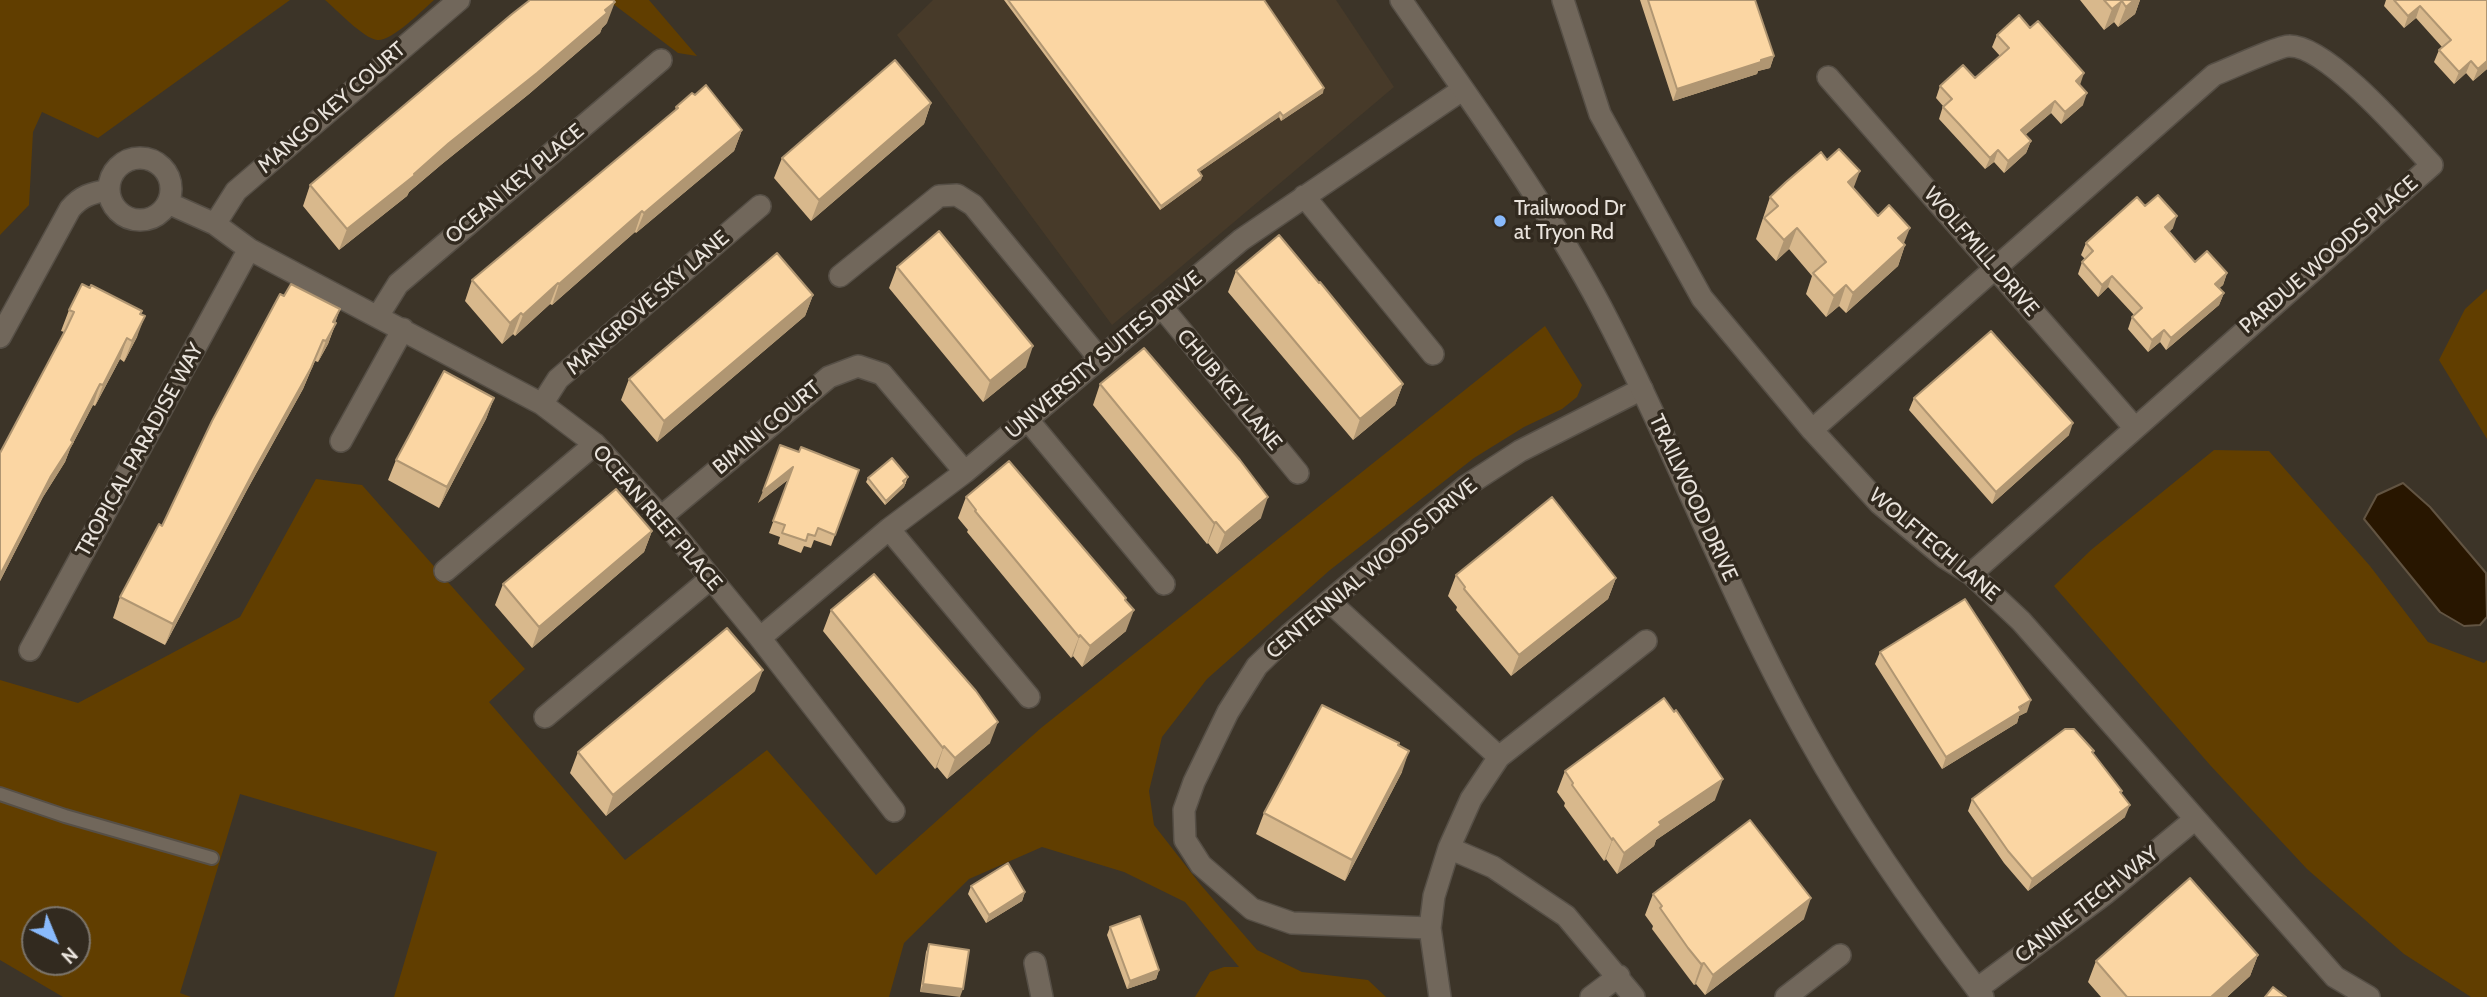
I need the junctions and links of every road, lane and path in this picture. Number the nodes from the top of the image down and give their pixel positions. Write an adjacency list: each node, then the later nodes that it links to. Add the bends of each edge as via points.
1 (458, 0): 11 (street, MANGO KEY COURT, via 236,191)
2 (1401, 0): 6 (street, TRAILWOOD DRIVE)
3 (1563, 0): 25 (street, WOLFTECH LANE, via 1600,114 1695,286)
4 (661, 60): 16 (street, OCEAN KEY PLACE, via 398,284)
5 (1828, 77): 13 (street, WOLFMILL DRIVE)
6 (1462, 90): 8 (street, UNIVERSITY SUITES DRIVE); 21 (street, TRAILWOOD DRIVE, via 1571,254)
7 (109, 190): 9 (street, via 116,209 133,220 153,218); 9 (street, via 122,163 152,160 161,165 171,183); 18 (street, via 89,194 70,209)
8 (1304, 196): 15 (street, UNIVERSITY SUITES DRIVE, via 1241,240); 19 (street)
9 (168, 203): 11 (street, OCEAN REEF PLACE)
10 (760, 206): 22 (street, MANGROVE SKY LANE, via 558,380)
11 (215, 224): 12 (street, OCEAN REEF PLACE)
12 (249, 249): 16 (street, OCEAN REEF PLACE); 39 (street, TROPICAL PARADISE WAY)
13 (1995, 267): 24 (street, WOLFMILL DRIVE); 24 (street, PARDUE WOODS PLACE, via 2214,75 2289,46 2313,54 2353,82 2432,165); 25 (street, PARDUE WOODS PLACE)
14 (840, 276): 20 (street, via 939,196 957,195 973,205)
15 (1161, 306): 20 (street, UNIVERSITY SUITES DRIVE); 29 (street, CHUB KEY LANE)
16 (378, 316): 17 (street, OCEAN REEF PLACE)
17 (403, 329): 22 (street, OCEAN REEF PLACE); 26 (street)
18 (0, 337)
19 (1433, 355)
20 (1099, 358): 23 (street, UNIVERSITY SUITES DRIVE)
21 (1642, 389): 36 (street, CENTENNIAL WOODS DRIVE, via 1520,451 1466,486); 52 (street, TRAILWOOD DRIVE, via 1808,737 1874,849)
22 (542, 404): 27 (street, OCEAN REEF PLACE)
23 (1027, 419): 28 (street, UNIVERSITY SUITES DRIVE); 35 (street)
24 (2134, 427): 33 (street, PARDUE WOODS PLACE)
25 (1812, 430): 33 (street, WOLFTECH LANE, via 1879,503)
26 (341, 441)
27 (595, 444): 30 (street, OCEAN REEF PLACE); 32 (street)
28 (965, 472): 30 (street, BIMINI COURT, via 882,374 858,366 829,377); 31 (street, UNIVERSITY SUITES DRIVE)
29 (1298, 472)
30 (661, 517): 34 (street, OCEAN REEF PLACE)
31 (889, 529): 37 (street, UNIVERSITY SUITES DRIVE); 40 (street)
32 (445, 571)
33 (1971, 574): 45 (street, WOLFTECH LANE, via 2021,621)
34 (710, 579): 37 (street, OCEAN REEF PLACE); 41 (street)
35 (1164, 584)
36 (1330, 602): 42 (street); 48 (street, CENTENNIAL WOODS DRIVE, via 1257,666 1228,712 1184,810 1185,840 1200,865 1252,909 1292,923)
37 (760, 638): 44 (street, OCEAN REEF PLACE)
38 (1646, 641): 42 (street)
39 (30, 650)
40 (1029, 697)
41 (545, 717)
42 (1499, 757): 46 (street, via 1471,799)
43 (0, 794): 47 (lane)
44 (894, 811)
45 (2194, 820): 52 (street, CANINE TECH WAY); 58 (street, WOLFTECH LANE, via 2334,976)
46 (1449, 848): 48 (street, via 1434,896); 51 (street, via 1493,867 1566,916)
47 (212, 858)
48 (1430, 928): 54 (street)
49 (1840, 956): 57 (street)
50 (1035, 963): 53 (street)
51 (1619, 976): 55 (street); 56 (street)
52 (1975, 994)
53 (1042, 997)
54 (1440, 997)
55 (1591, 997)
56 (1634, 997)
57 (1786, 997)
58 (2369, 997)

